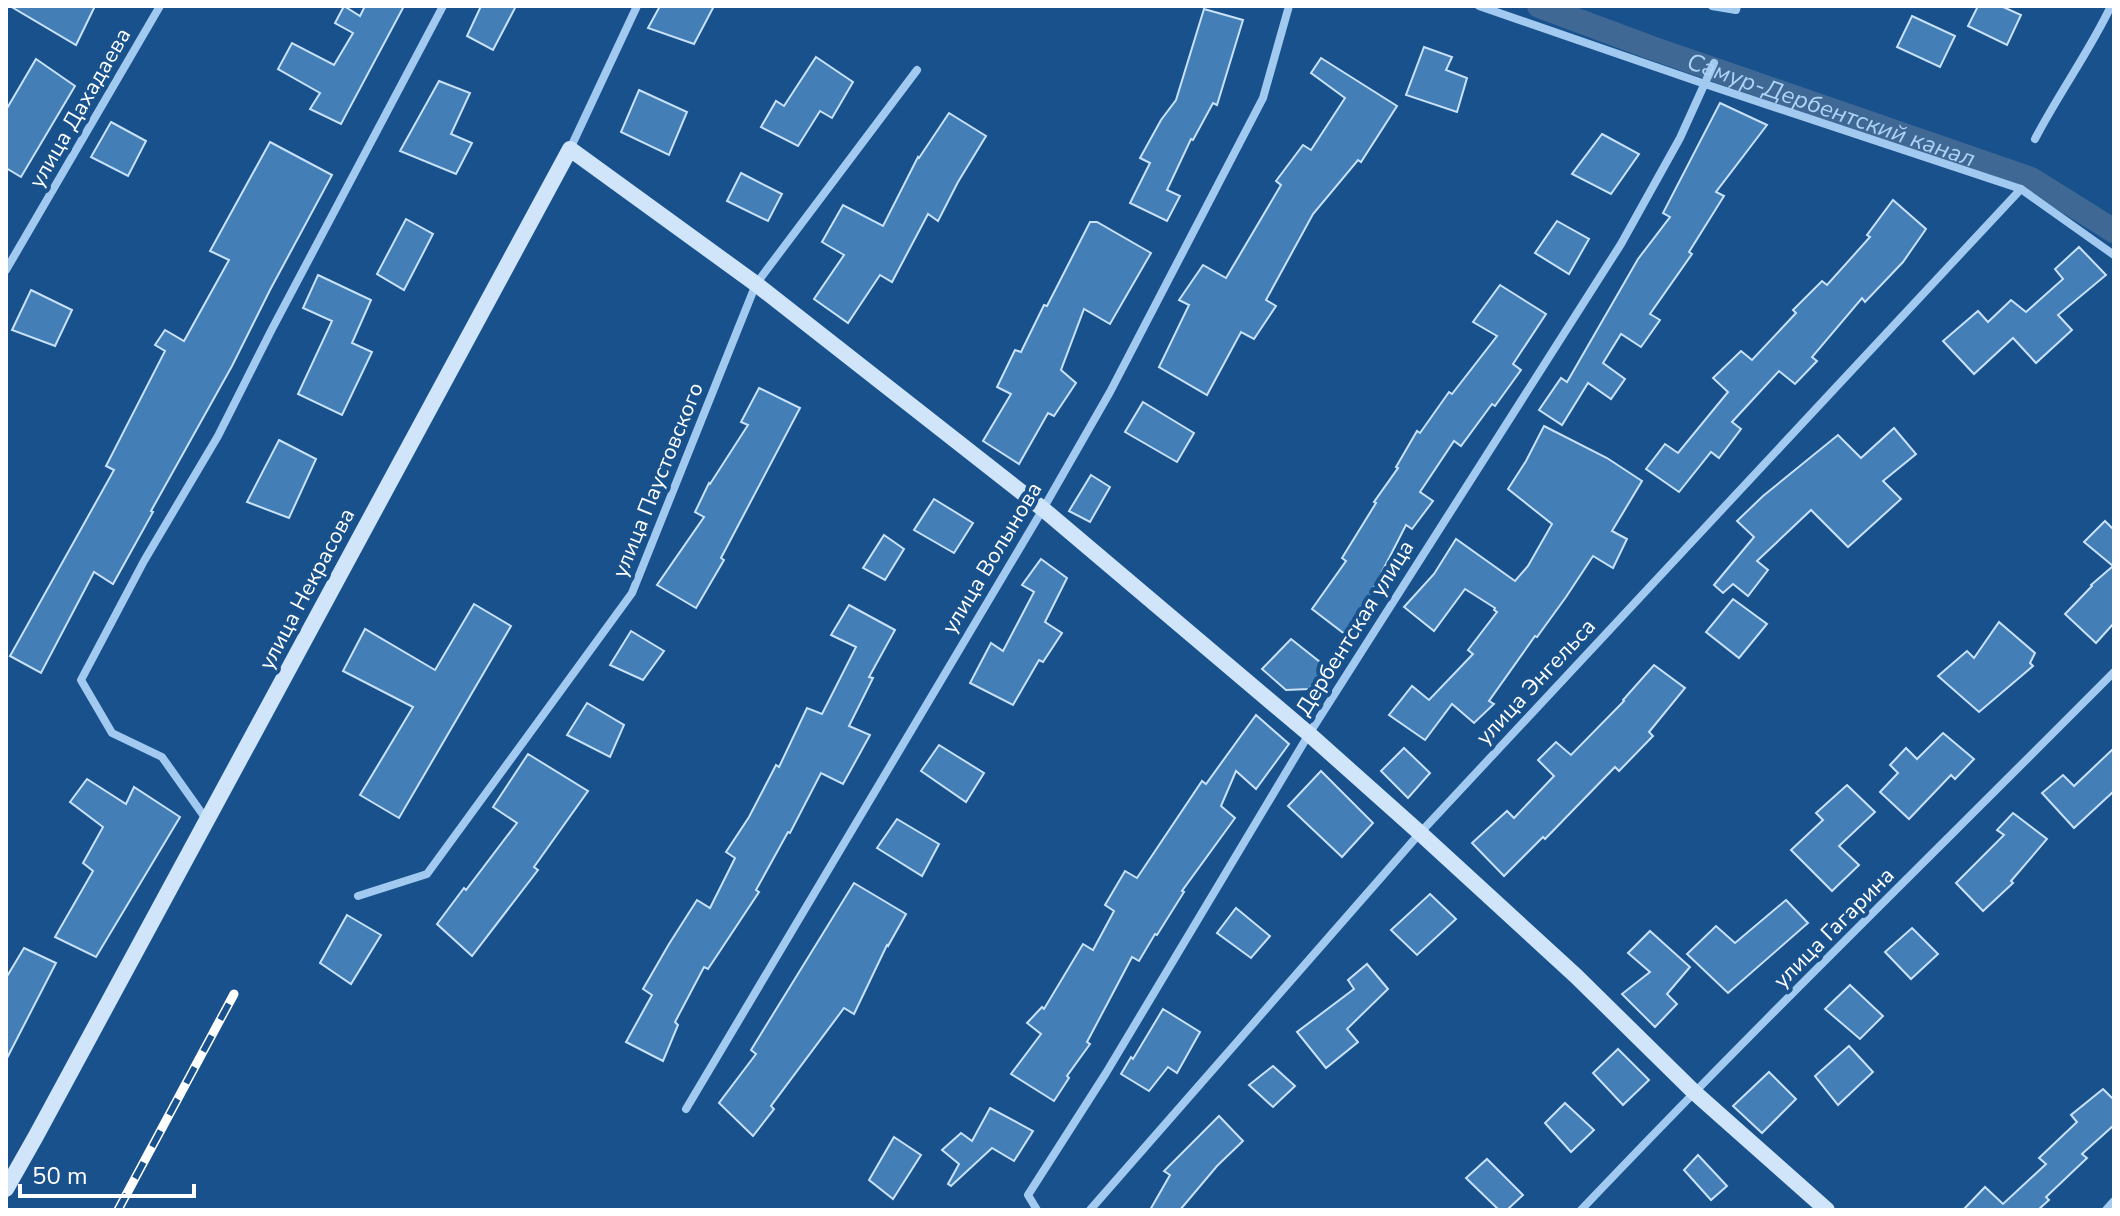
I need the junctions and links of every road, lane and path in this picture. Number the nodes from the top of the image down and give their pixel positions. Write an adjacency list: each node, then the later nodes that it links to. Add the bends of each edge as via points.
1 (160, 6): 16 (street, улица Дахадаева)
2 (443, 6): 21 (street, via 218,436 81,680 112,733 162,757)
3 (637, 6): 13 (street, улица Некрасова)
4 (1289, 6): 18 (street, улица Волынова, via 1263,98)
5 (1479, 6): 11 (street)
6 (1712, 6): 8 (street)
7 (2111, 6): 12 (street)
8 (1736, 8)
9 (1714, 63): 11 (street, Дербентская улица)
10 (917, 70): 17 (street, улица Паустовского)
11 (1705, 84): 14 (street); 20 (street, Дербентская улица, via 1621,244)
12 (2035, 139)
13 (570, 149): 17 (street); 21 (street, улица Некрасова)
14 (2021, 189): 15 (street); 22 (street, улица Энгельса)
15 (2114, 255)
16 (6, 270)
17 (756, 284): 18 (street); 23 (street, улица Паустовского, via 632,593 427,874)
18 (1043, 509): 20 (street); 25 (street, улица Волынова)
19 (2114, 672): 24 (street, улица Гагарина)
20 (1309, 734): 22 (street); 28 (street, Дербентская улица, via 1028,1195)
21 (207, 819): 26 (street, улица Некрасова)
22 (1420, 833): 24 (street); 29 (street, улица Энгельса)
23 (358, 896)
24 (1694, 1092): 30 (street, улица Гагарина); 31 (street)
25 (686, 1109)
26 (6, 1189)
27 (2114, 1201): 32 (street)
28 (1037, 1210)
29 (1090, 1210)
30 (1581, 1210)
31 (1827, 1210)
32 (2106, 1210)

